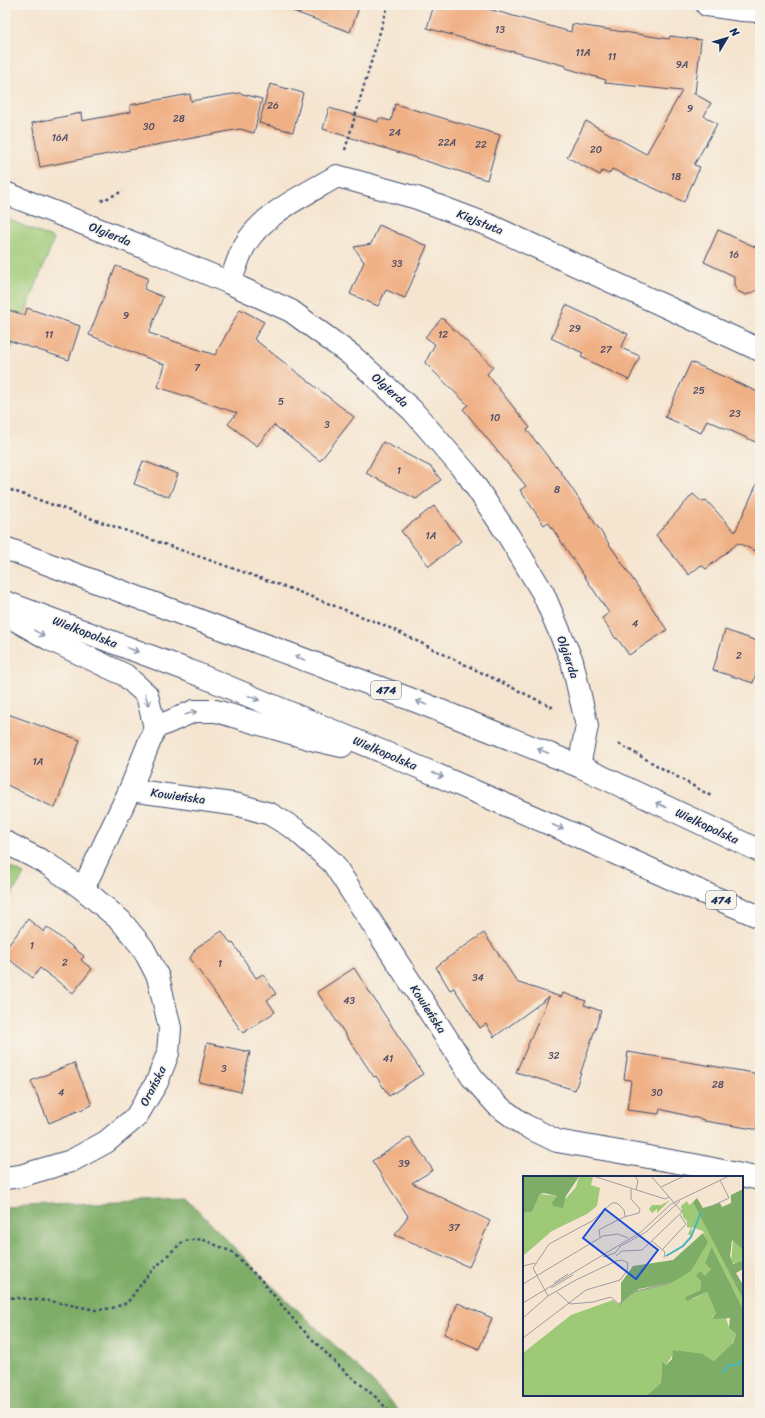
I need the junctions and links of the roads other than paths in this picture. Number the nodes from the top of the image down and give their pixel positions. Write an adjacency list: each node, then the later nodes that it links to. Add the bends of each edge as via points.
1 (706, 5): 2 (street)
2 (760, 11)
3 (5, 193): 4 (street, Olgierda)
4 (230, 282): 5 (street, Kiejstuta, via 245,245 257,228 275,213 337,176 417,198 491,226); 11 (street, Olgierda, via 290,310 351,355 412,410 468,475 543,593 572,660 587,726)
5 (760, 350)
6 (5, 548): 11 (street, Wielkopolska / 474, one-way to 6, via 421,703)
7 (5, 602): 10 (street, Wielkopolska / 474, one-way to 10, via 190,671)
8 (5, 614): 9 (street, one-way to 9, via 49,639 125,675 147,695)
9 (155, 728): 10 (street, one-way to 10, via 194,711 216,711 315,740); 12 (street, Kowieńska)
10 (400, 759): 16 (street, Wielkopolska / 474, one-way to 16)
11 (579, 766): 14 (street, Wielkopolska / 474, one-way to 11)
12 (130, 790): 15 (street, Kowieńska); 18 (street, Kowieńska, via 239,805 270,814 295,829 333,863 472,1077 497,1105 524,1125 557,1141)
13 (5, 842): 15 (street, Orańska, via 46,863)
14 (760, 851)
15 (83, 889): 17 (street, Orańska, via 121,921 143,948 158,977 170,1028 168,1053 158,1082 136,1117 106,1142 71,1161)
16 (760, 917)
17 (5, 1178)
18 (760, 1179)

